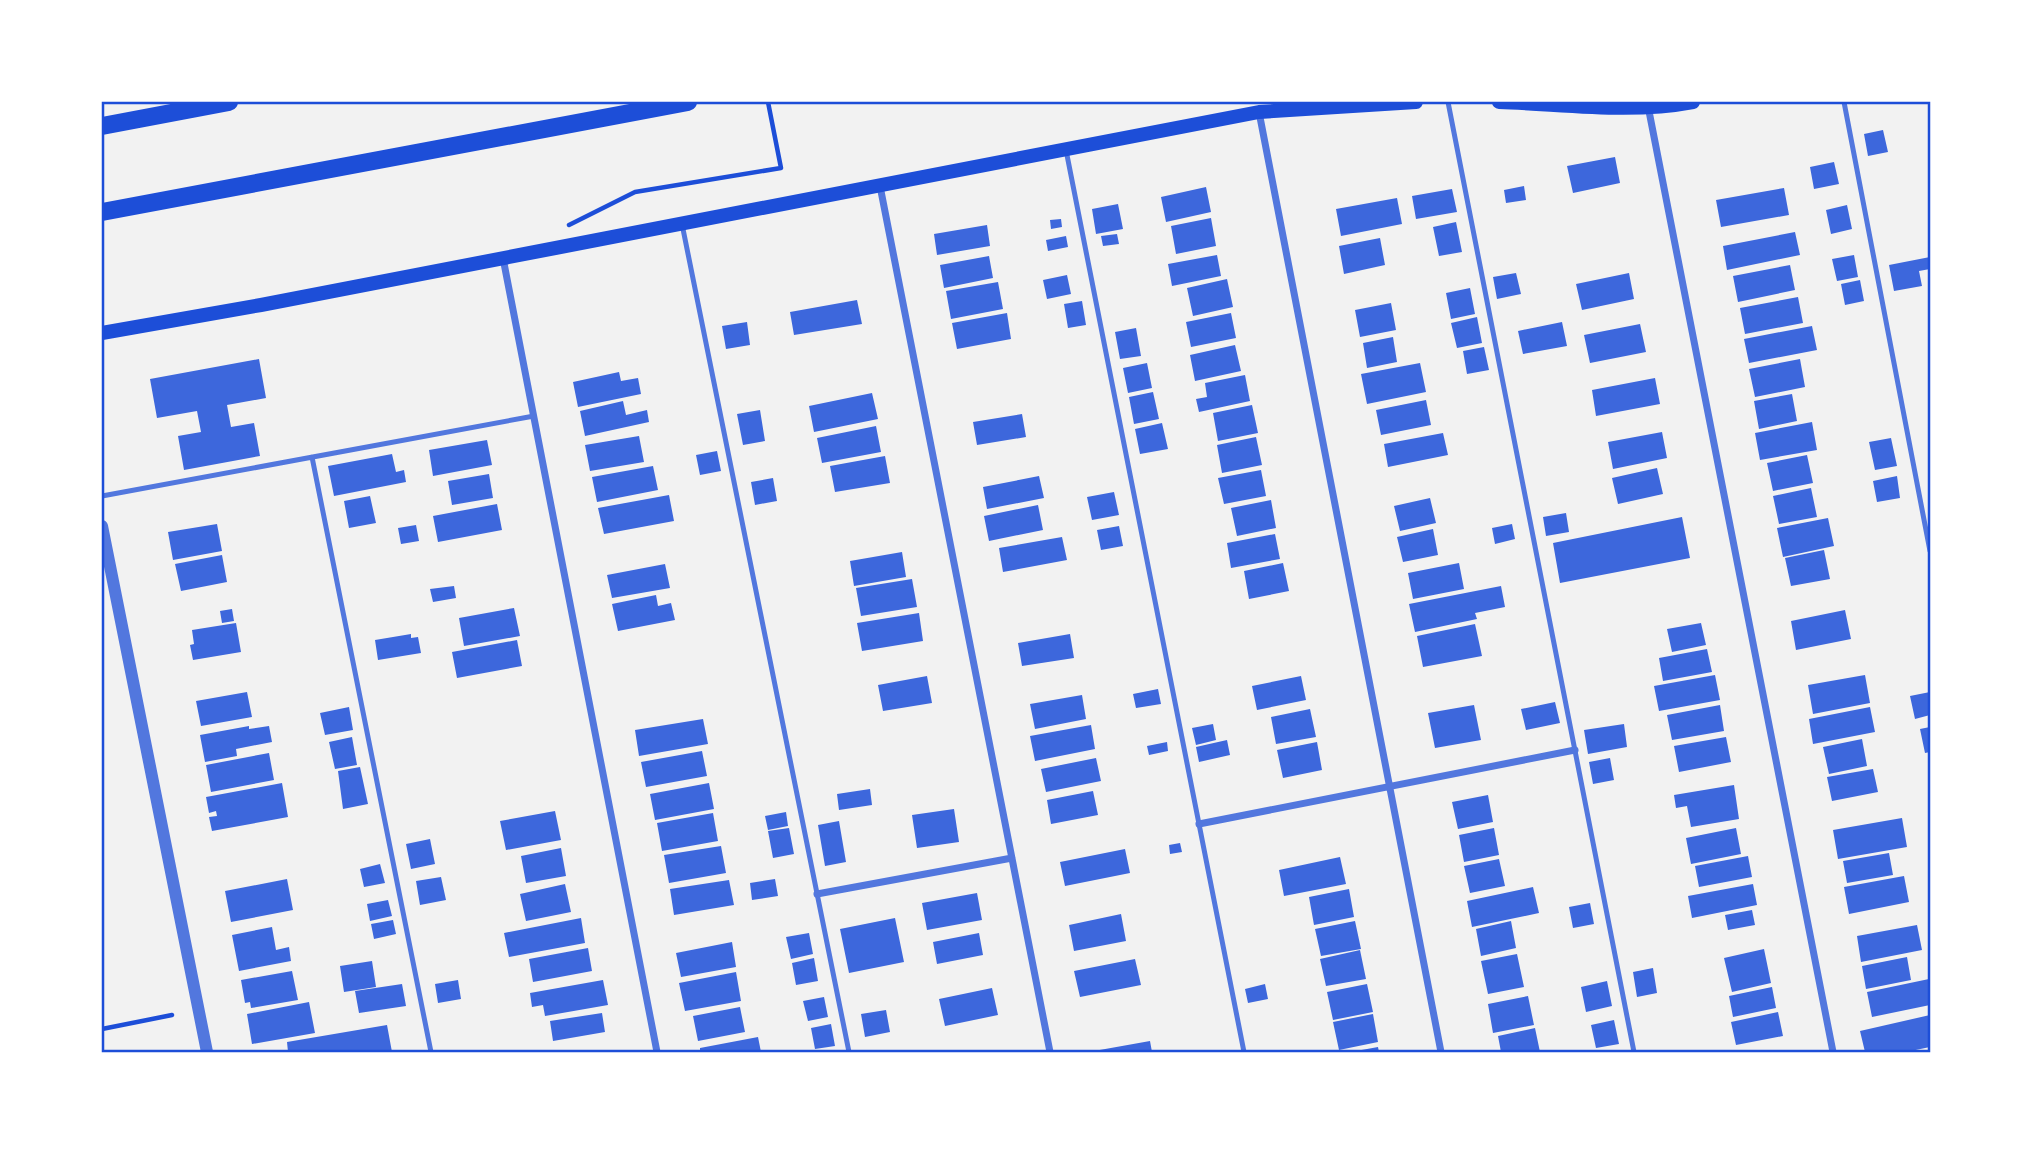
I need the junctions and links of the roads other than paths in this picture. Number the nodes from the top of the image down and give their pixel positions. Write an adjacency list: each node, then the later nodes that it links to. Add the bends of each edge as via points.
1 (229, 102): 10 (highway)
2 (688, 102): 13 (highway)
3 (1416, 102): 9 (main road)
4 (1448, 102): 22 (lane)
5 (1499, 102): 8 (main road)
6 (1693, 102): 8 (main road)
7 (1844, 102): 21 (lane)
8 (1647, 106): 35 (street)
9 (1259, 113): 11 (main road); 23 (street)
10 (102, 126)
11 (1066, 150): 12 (main road); 24 (lane)
12 (880, 186): 14 (main road); 25 (street)
13 (102, 212)
14 (682, 224): 15 (main road); 26 (lane)
15 (503, 258): 16 (main road); 17 (street)
16 (102, 333)
17 (534, 416): 18 (lane); 29 (street)
18 (312, 457): 19 (lane); 28 (lane)
19 (102, 496)
20 (102, 526): 27 (street)
21 (1930, 551)
22 (1575, 750): 23 (street); 34 (lane)
23 (1390, 786): 24 (street); 33 (street)
24 (1199, 824): 32 (lane)
25 (1012, 858): 26 (street); 31 (street)
26 (817, 894): 30 (lane)
27 (207, 1052)
28 (431, 1052)
29 (657, 1052)
30 (849, 1052)
31 (1049, 1052)
32 (1244, 1052)
33 (1441, 1052)
34 (1634, 1052)
35 (1833, 1052)

